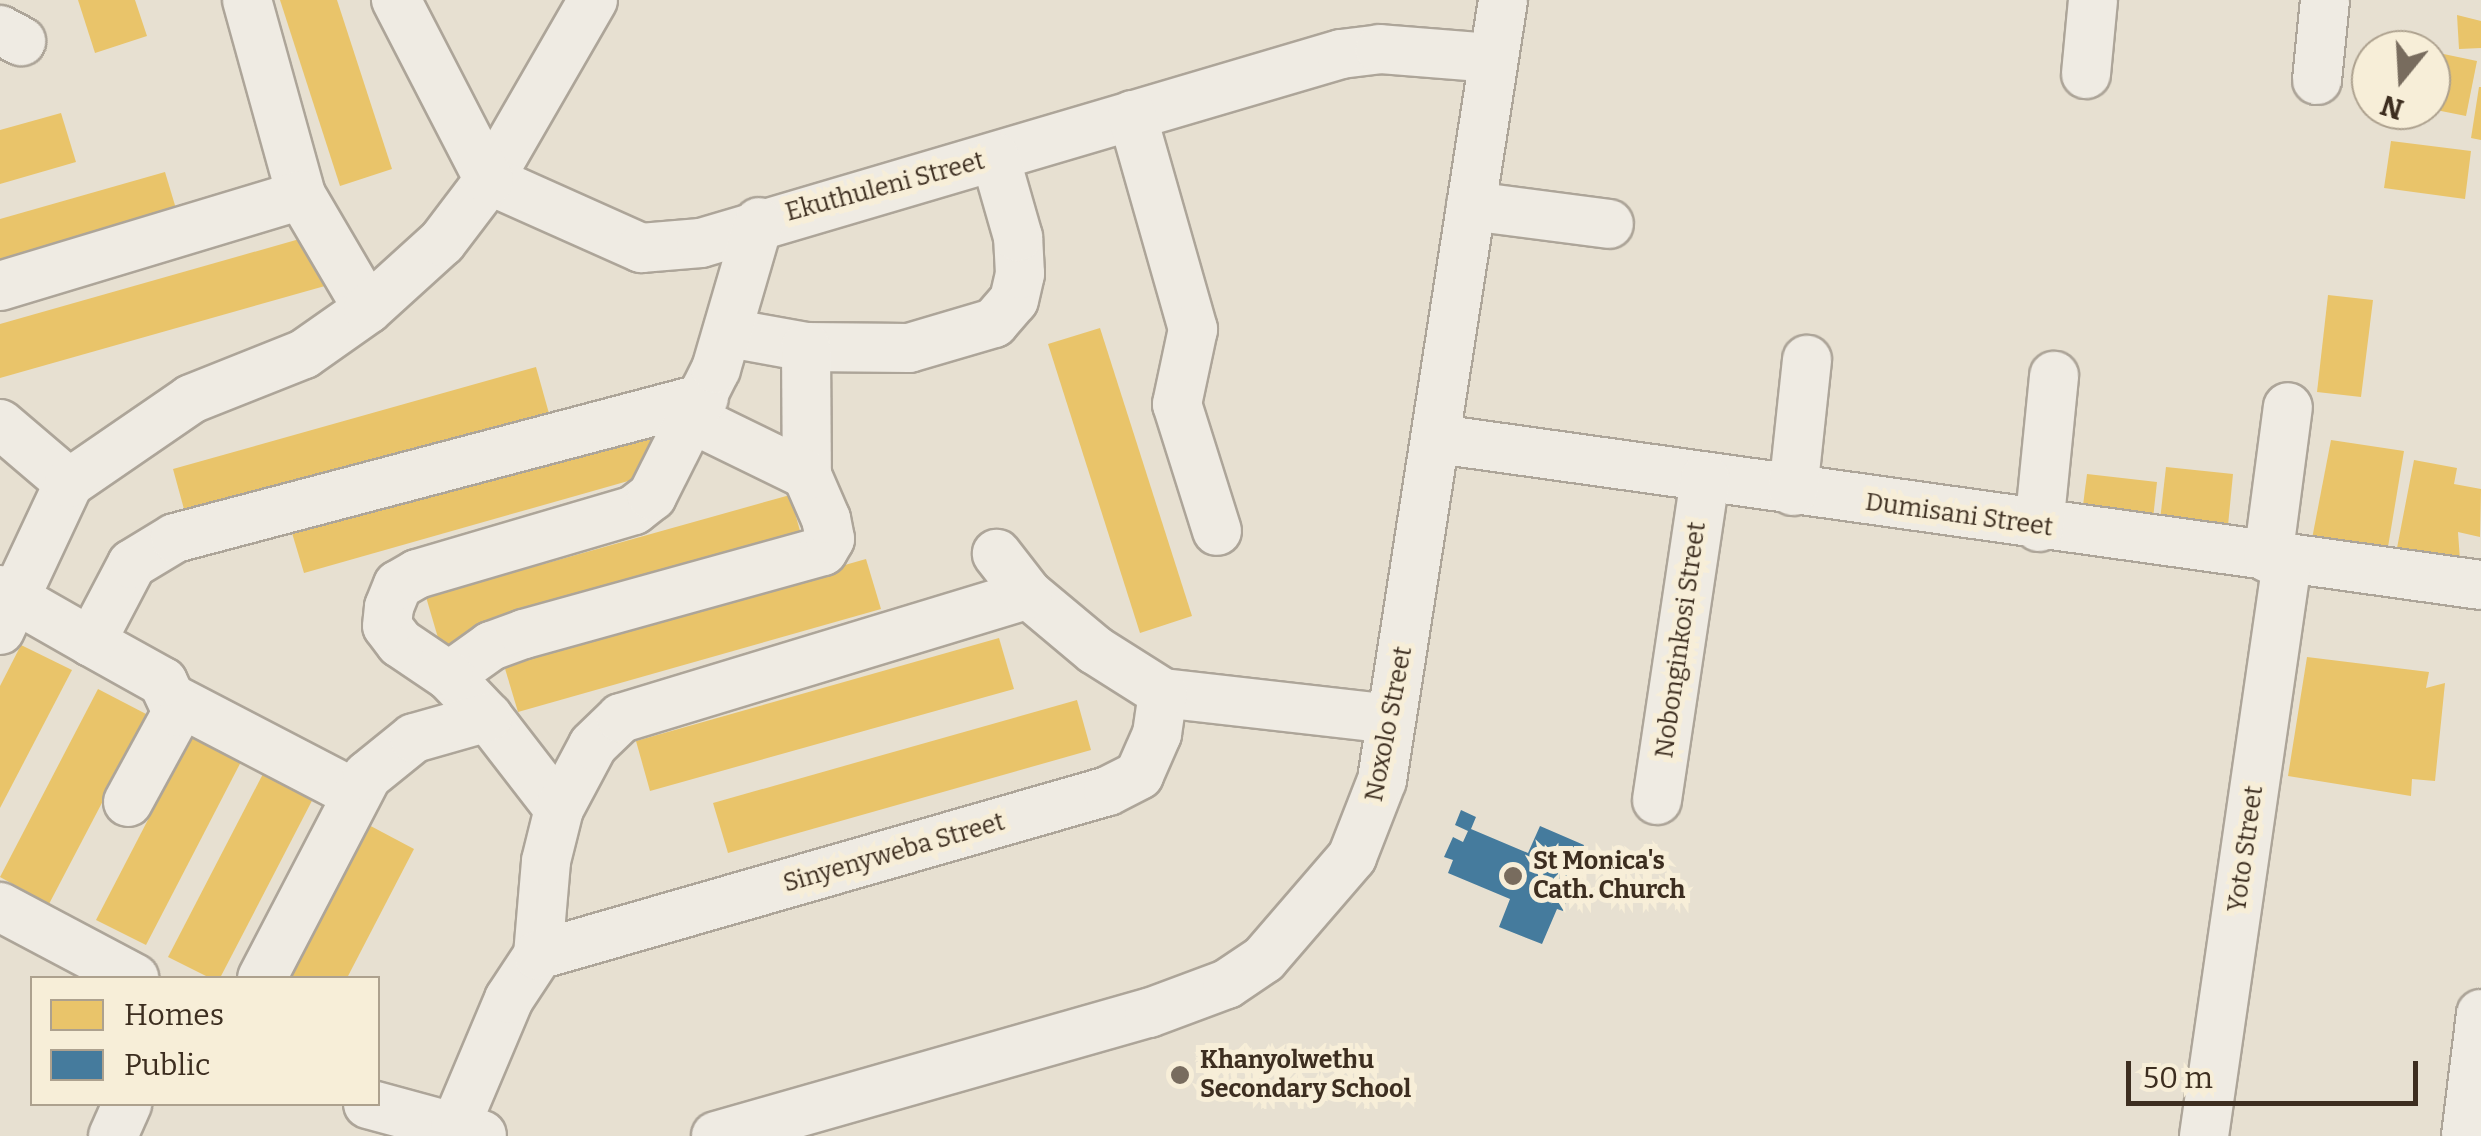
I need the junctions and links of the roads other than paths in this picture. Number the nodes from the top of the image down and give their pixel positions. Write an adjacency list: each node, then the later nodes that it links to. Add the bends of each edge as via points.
1 (247, 0): 13 (street)
2 (396, 0): 12 (street)
3 (593, 0): 12 (street)
4 (1503, 0): 7 (street, Noxolo Street)
5 (2093, 0): 8 (street)
6 (2325, 0): 9 (street)
7 (1492, 58): 10 (street, Ekuthuleni Street, via 1380,49 1341,54); 14 (street, Noxolo Street)
8 (2086, 74)
9 (2317, 80)
10 (1132, 115): 11 (street, Ekuthuleni Street); 32 (street, via 1192,329 1177,404)
11 (995, 157): 15 (street, Ekuthuleni Street); 20 (street, via 1018,237 1020,274 1006,314 972,333 909,348)
12 (489, 180): 15 (street, Ekuthuleni Street, via 641,248 701,242); 18 (street, via 442,242)
13 (301, 195): 17 (street); 18 (street)
14 (1471, 206): 16 (street); 26 (street, Noxolo Street)
15 (758, 222): 19 (street)
16 (1609, 224)
17 (0, 286)
18 (368, 309): 29 (street, via 304,354 191,399)
19 (728, 333): 20 (street); 24 (street)
20 (806, 347): 27 (street)
21 (1807, 360): 30 (street)
22 (2054, 376): 31 (street)
23 (2288, 406): 34 (street, Yoto Street)
24 (699, 409): 27 (street); 38 (street, via 175,538 132,564); 39 (street, via 669,472 634,510 398,585 387,626)
25 (0, 424): 29 (street)
26 (1438, 439): 28 (street, Dumisani Street); 43 (street, Noxolo Street)
27 (807, 474): 39 (street, via 818,487 830,539 815,556 524,634 491,646)
28 (1705, 479): 30 (street, Dumisani Street); 45 (street, Nobonginkosi Street)
29 (69, 483): 37 (street)
30 (1793, 491): 31 (street, Dumisani Street)
31 (2039, 527): 34 (street, Dumisani Street)
32 (1217, 532)
33 (997, 554): 36 (street)
34 (2278, 560): 35 (street, Dumisani Street); 58 (street, Yoto Street)
35 (2481, 585)
36 (1028, 594): 40 (street, via 1095,650); 47 (street, via 621,718 593,745)
37 (12, 597): 38 (street)
38 (92, 642): 41 (street, via 163,682)
39 (448, 676): 42 (street)
40 (1163, 693): 43 (street); 49 (street, Sinyenyweba Street, via 1149,758 1123,786)
41 (176, 701): 44 (street); 46 (street, via 173,724)
42 (488, 717): 44 (street, via 392,750); 47 (street)
43 (1392, 719): 57 (street, Noxolo Street, via 1382,780 1352,856 1264,959 1227,984 1149,1013)
44 (356, 794): 51 (street)
45 (1658, 800)
46 (128, 802)
47 (559, 809): 49 (street, via 546,860)
48 (0, 907): 50 (street)
49 (538, 955): 55 (street, via 510,999)
50 (130, 976)
51 (263, 976)
52 (2481, 1014): 59 (street)
53 (126, 1106): 56 (street)
54 (375, 1106): 55 (street)
55 (470, 1132)
56 (113, 1136)
57 (716, 1136)
58 (2204, 1136)
59 (2466, 1136)

